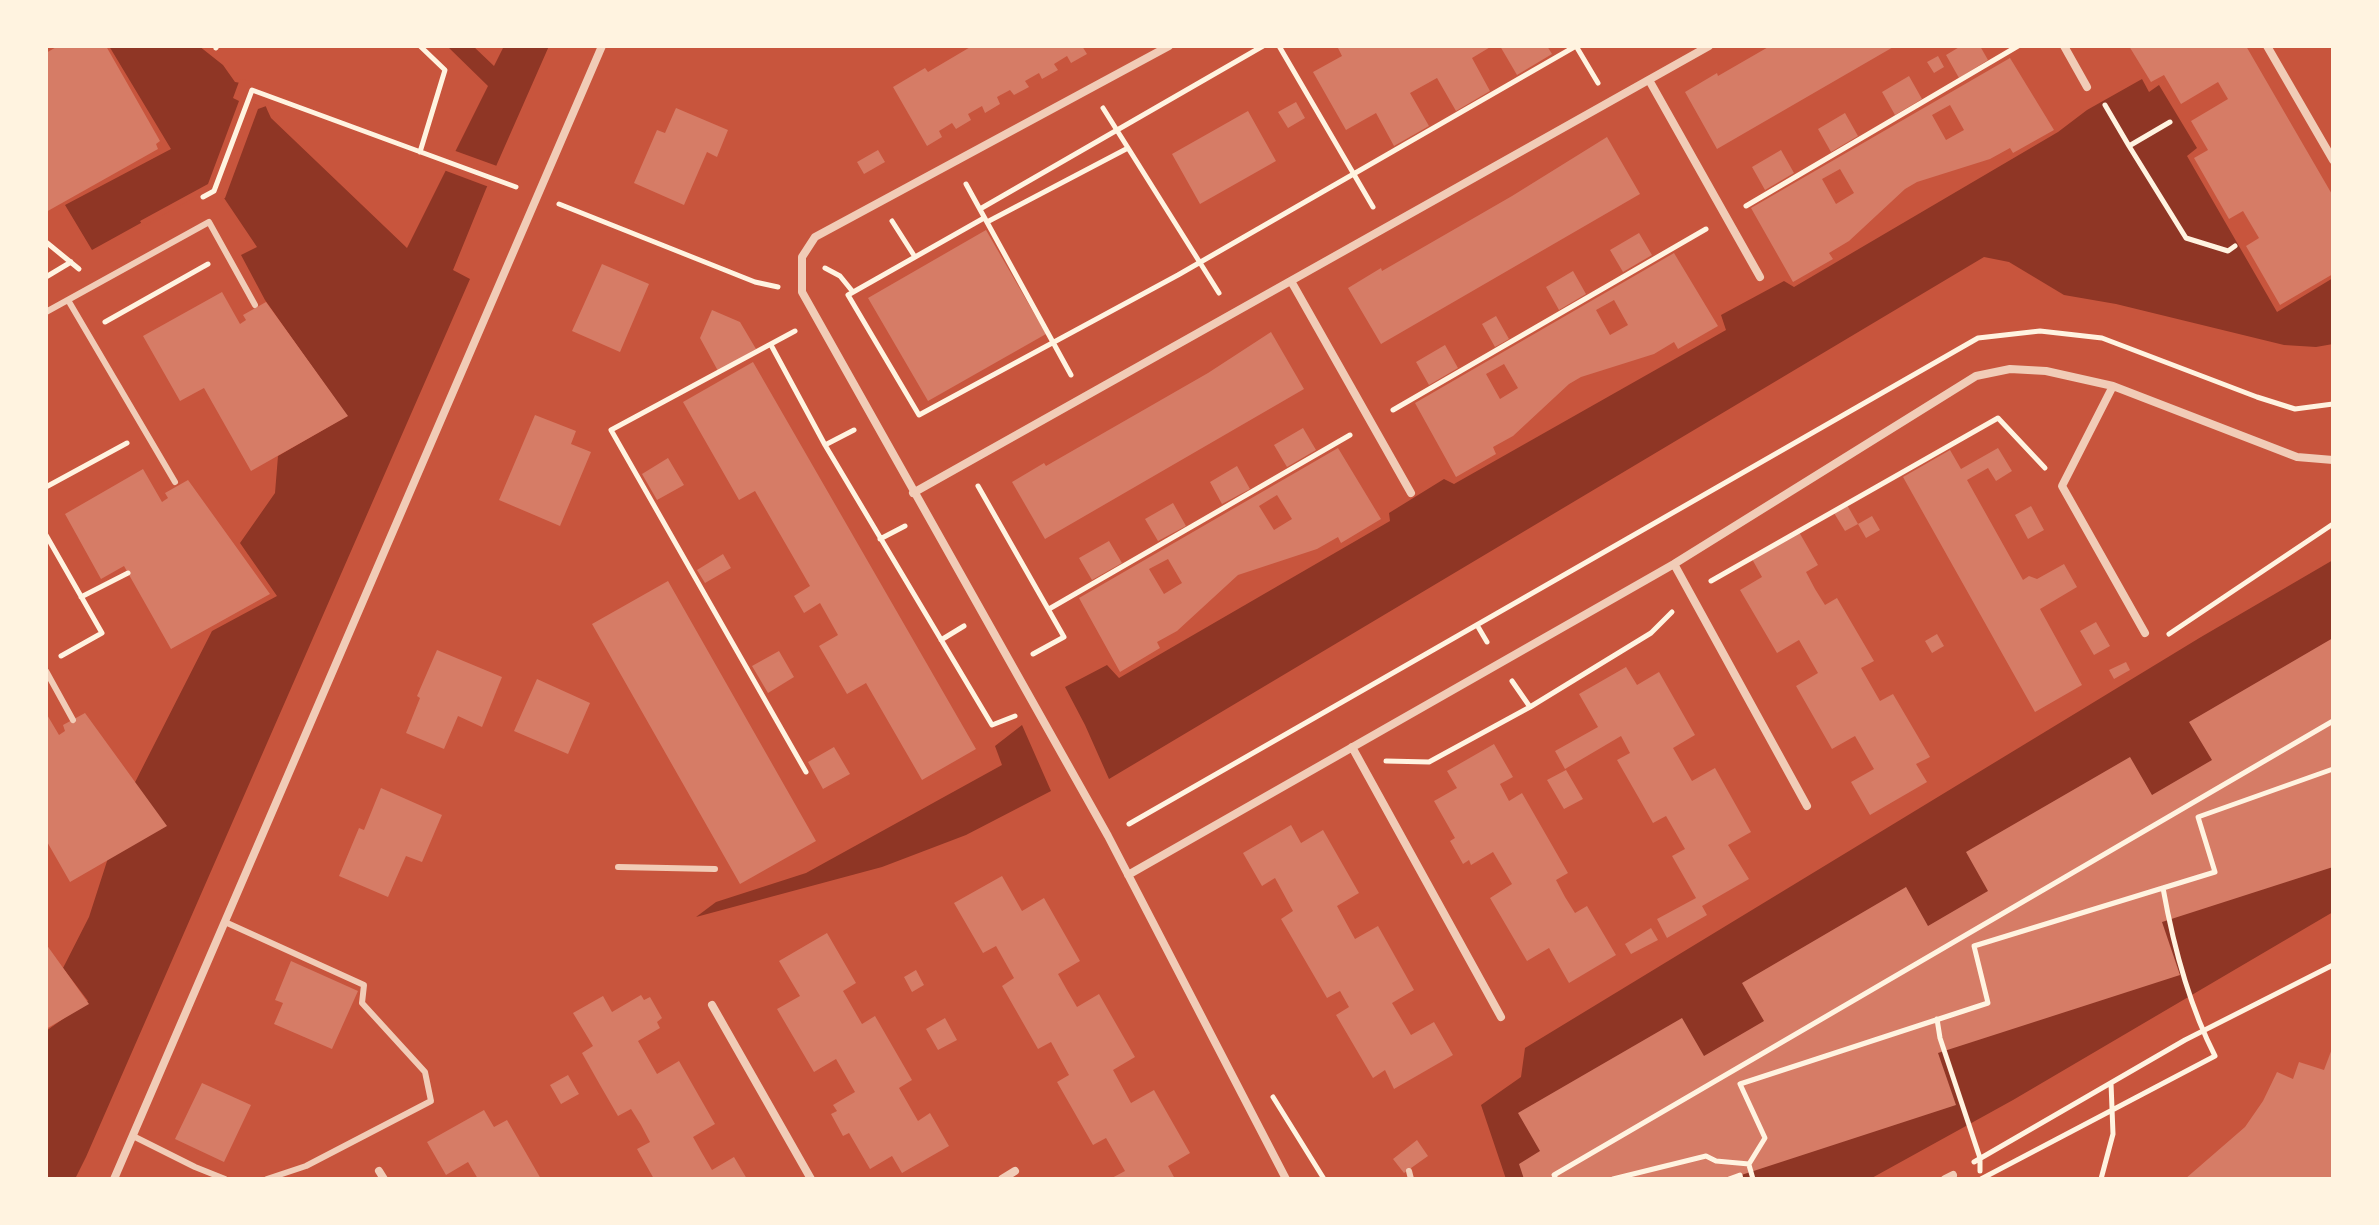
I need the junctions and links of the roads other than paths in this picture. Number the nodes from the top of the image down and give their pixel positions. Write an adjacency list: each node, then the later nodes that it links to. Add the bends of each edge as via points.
1 (602, 46): 29 (street)
2 (1169, 46): 6 (street)
3 (1709, 46): 7 (street)
4 (2064, 46): 8 (street)
5 (2267, 46): 9 (street)
6 (1158, 49): 18 (street, via 815,237 802,257 802,292)
7 (1649, 80): 10 (street); 11 (street)
8 (2087, 87)
9 (2333, 160)
10 (1760, 277)
11 (1291, 281): 18 (street); 19 (street)
12 (68, 300): 13 (lane, via 209,222); 14 (lane); 17 (lane)
13 (255, 305)
14 (46, 312)
15 (2113, 386): 16 (street, via 2297,457); 20 (street, via 2046,371 2010,369 1976,376); 21 (street, via 2062,486)
16 (2333, 460)
17 (175, 482)
18 (913, 493): 28 (street)
19 (1411, 493)
20 (1674, 564): 24 (street); 25 (street)
21 (2145, 633)
22 (46, 671): 23 (lane)
23 (73, 720)
24 (1352, 747): 28 (street); 31 (street)
25 (1807, 806)
26 (618, 867): 27 (lane)
27 (715, 869)
28 (1128, 875): 40 (street)
29 (225, 922): 32 (street); 37 (lane, via 364,985 362,1003 425,1072 431,1101 306,1166)
30 (712, 1005): 38 (street)
31 (1501, 1017)
32 (133, 1136): 35 (street); 36 (lane)
33 (1015, 1171): 39 (street)
34 (1409, 1171): 41 (lane)
35 (114, 1179)
36 (225, 1179)
37 (267, 1179)
38 (811, 1179)
39 (1002, 1179)
40 (1286, 1179)
41 (1411, 1179)

